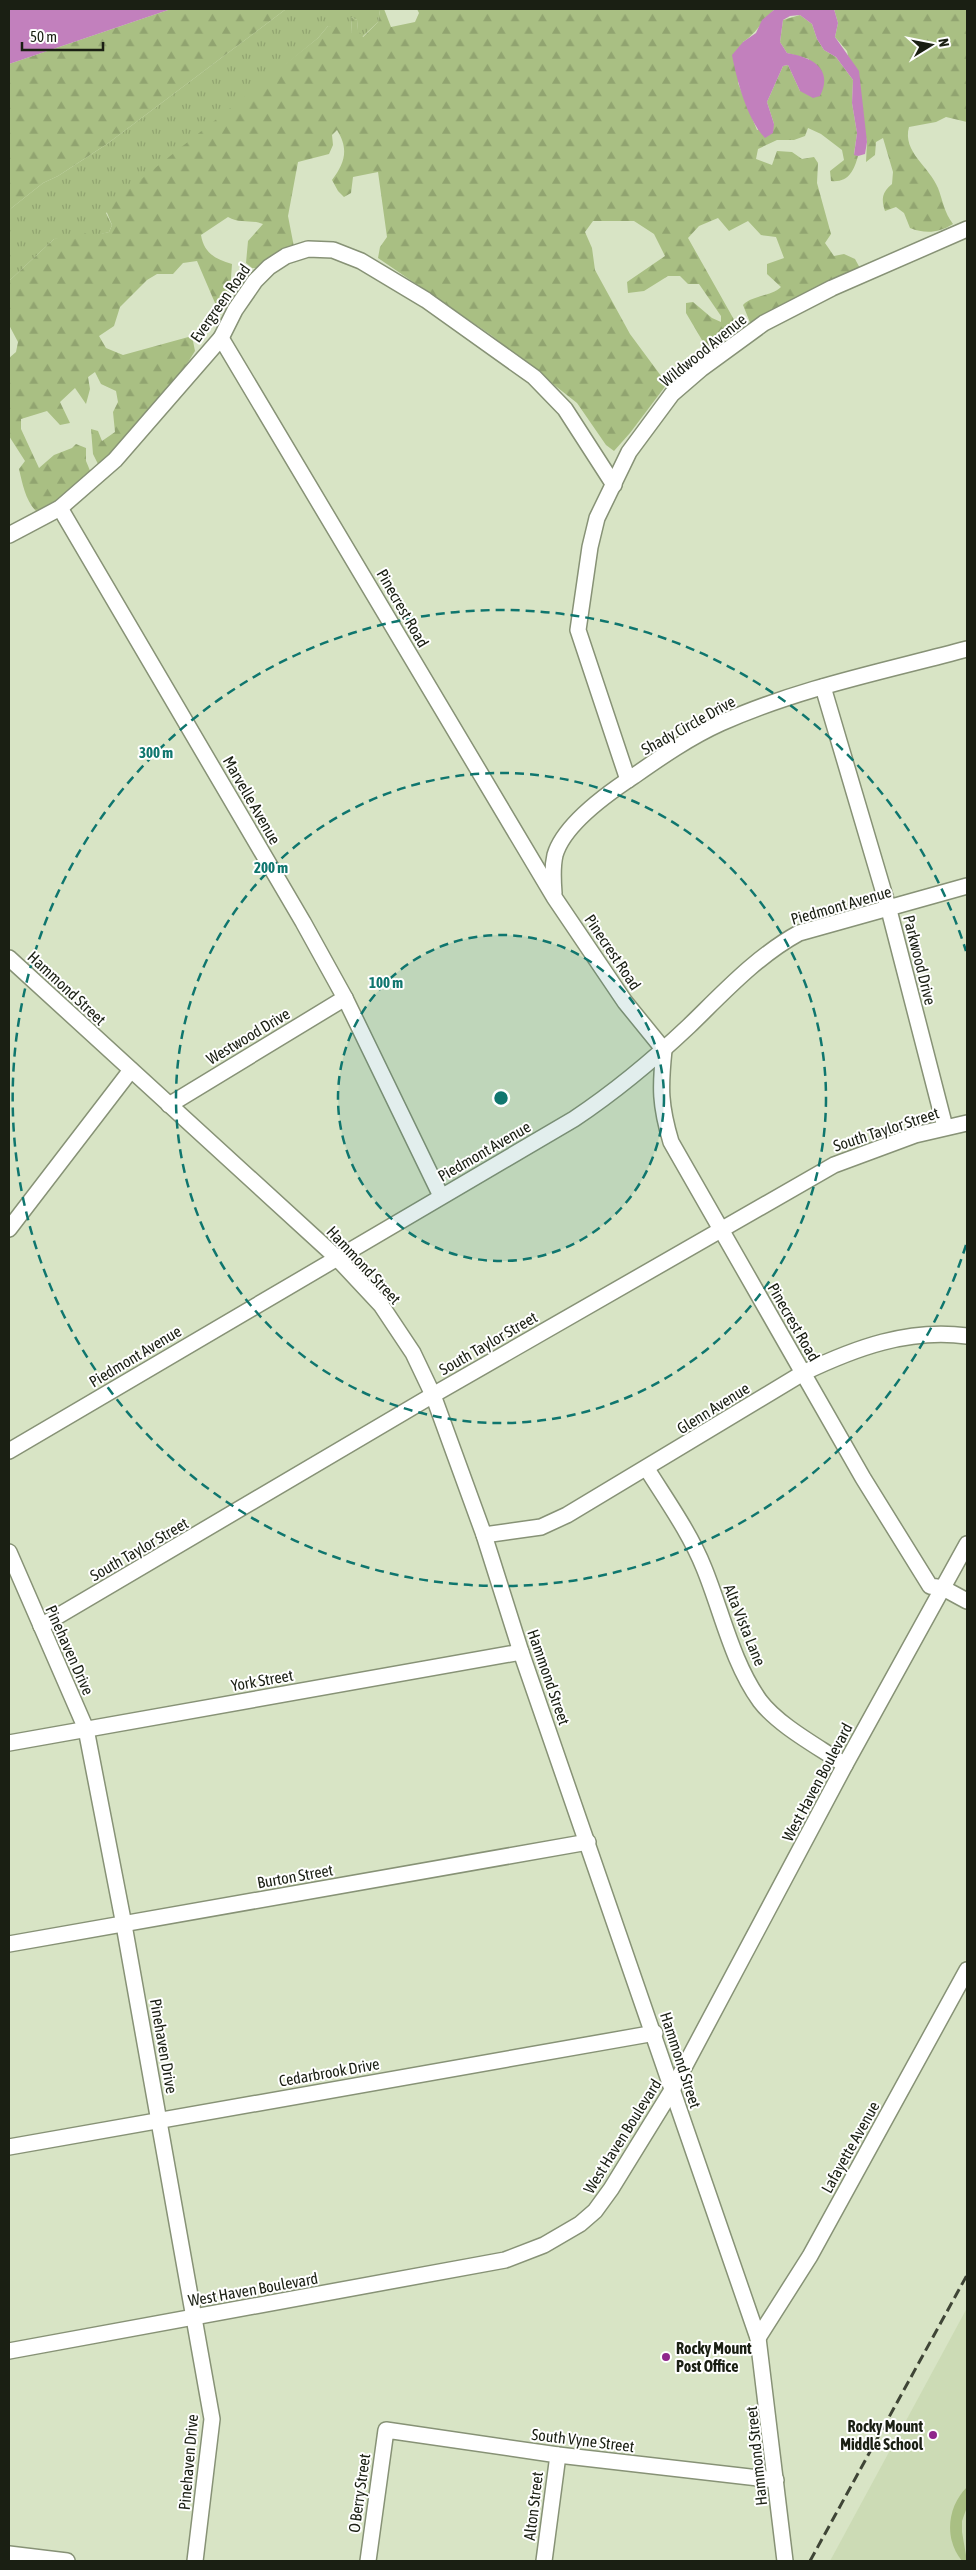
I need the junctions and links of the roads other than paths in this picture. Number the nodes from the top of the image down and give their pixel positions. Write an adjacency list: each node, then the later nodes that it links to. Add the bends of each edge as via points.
1 (967, 229): 3 (street, Wildwood Avenue, via 832,288 764,323 672,394 629,452)
2 (220, 338): 3 (street, Evergreen Road, via 255,280 286,256 308,249 333,250 352,257 426,300 534,377 565,409); 4 (street, Evergreen Road, via 115,460); 10 (street, Pinecrest Road)
3 (614, 485): 8 (street, Wildwood Avenue, via 597,518 578,630)
4 (60, 508): 5 (street, Evergreen Road); 13 (street, Marvelle Avenue)
5 (9, 534)
6 (967, 649): 7 (street, Shady Circle Drive)
7 (823, 688): 8 (street, Shady Circle Drive, via 783,699 720,724); 11 (street, Parkwood Drive)
8 (628, 780): 10 (street, Shady Circle Drive, via 566,833 552,872)
9 (967, 886): 11 (street, Piedmont Avenue)
10 (554, 897): 14 (street, Pinecrest Road, via 626,1002)
11 (889, 910): 14 (street, Piedmont Avenue, via 799,933 780,944 750,967); 18 (street, Parkwood Drive)
12 (9, 958): 15 (street, Hammond Street)
13 (345, 998): 16 (street, Westwood Drive); 19 (street, Marvelle Avenue)
14 (664, 1050): 19 (street, Piedmont Avenue, via 606,1097); 21 (street, Pinecrest Road, via 660,1084 671,1142)
15 (131, 1070): 16 (street, Hammond Street); 20 (street)
16 (169, 1105): 22 (street, Hammond Street)
17 (967, 1124): 18 (street, South Taylor Street)
18 (945, 1127): 21 (street, South Taylor Street, via 880,1146 834,1165)
19 (440, 1196): 22 (street, Piedmont Avenue)
20 (9, 1228)
21 (720, 1230): 24 (street, Pinecrest Road); 25 (street, South Taylor Street)
22 (336, 1257): 25 (street, Hammond Street, via 390,1318 414,1353); 26 (street, Piedmont Avenue)
23 (967, 1336): 24 (street, Glenn Avenue, via 937,1334 882,1342 849,1352)
24 (803, 1373): 27 (street, Glenn Avenue); 31 (street, Pinecrest Road, via 930,1586)
25 (433, 1395): 28 (street, Hammond Street); 33 (street, South Taylor Street)
26 (9, 1451)
27 (647, 1469): 28 (street, Glenn Avenue, via 541,1527); 37 (street, Alta Vista Lane, via 703,1566 741,1667 760,1701 779,1720)
28 (484, 1536): 34 (street, Hammond Street)
29 (967, 1544): 31 (street, West Haven Boulevard)
30 (9, 1552): 33 (street, Pinehaven Drive)
31 (943, 1588): 32 (street); 37 (street, West Haven Boulevard)
32 (967, 1601)
33 (41, 1626): 35 (street, Pinehaven Drive)
34 (521, 1652): 35 (street, York Street); 38 (street, Hammond Street)
35 (86, 1729): 36 (street, York Street); 39 (street, Pinehaven Drive)
36 (9, 1743)
37 (845, 1765): 43 (street, West Haven Boulevard)
38 (588, 1842): 39 (street, Burton Street); 42 (street, Hammond Street)
39 (124, 1925): 40 (street, Burton Street); 44 (street, Pinehaven Drive)
40 (9, 1944)
41 (967, 1970): 47 (street, Lafayette Avenue, via 810,2256)
42 (655, 2033): 43 (street, Hammond Street); 44 (street, Cedarbrook Drive)
43 (672, 2090): 46 (street, West Haven Boulevard, via 596,2210 580,2224 544,2245 506,2260); 47 (street, Hammond Street)
44 (160, 2120): 45 (street, Cedarbrook Drive); 46 (street, Pinehaven Drive)
45 (9, 2147)
46 (194, 2317): 48 (street, West Haven Boulevard); 55 (street, Pinehaven Drive, via 212,2419)
47 (758, 2338): 51 (street, Hammond Street)
48 (9, 2351)
49 (386, 2430): 50 (street, South Vyne Street); 56 (street, O Berry Street)
50 (558, 2455): 51 (street, South Vyne Street); 57 (street, Alton Street)
51 (776, 2480): 53 (street, Hammond Street)
52 (9, 2554): 54 (street)
53 (783, 2559)
54 (67, 2561)
55 (195, 2561)
56 (368, 2561)
57 (544, 2561)

